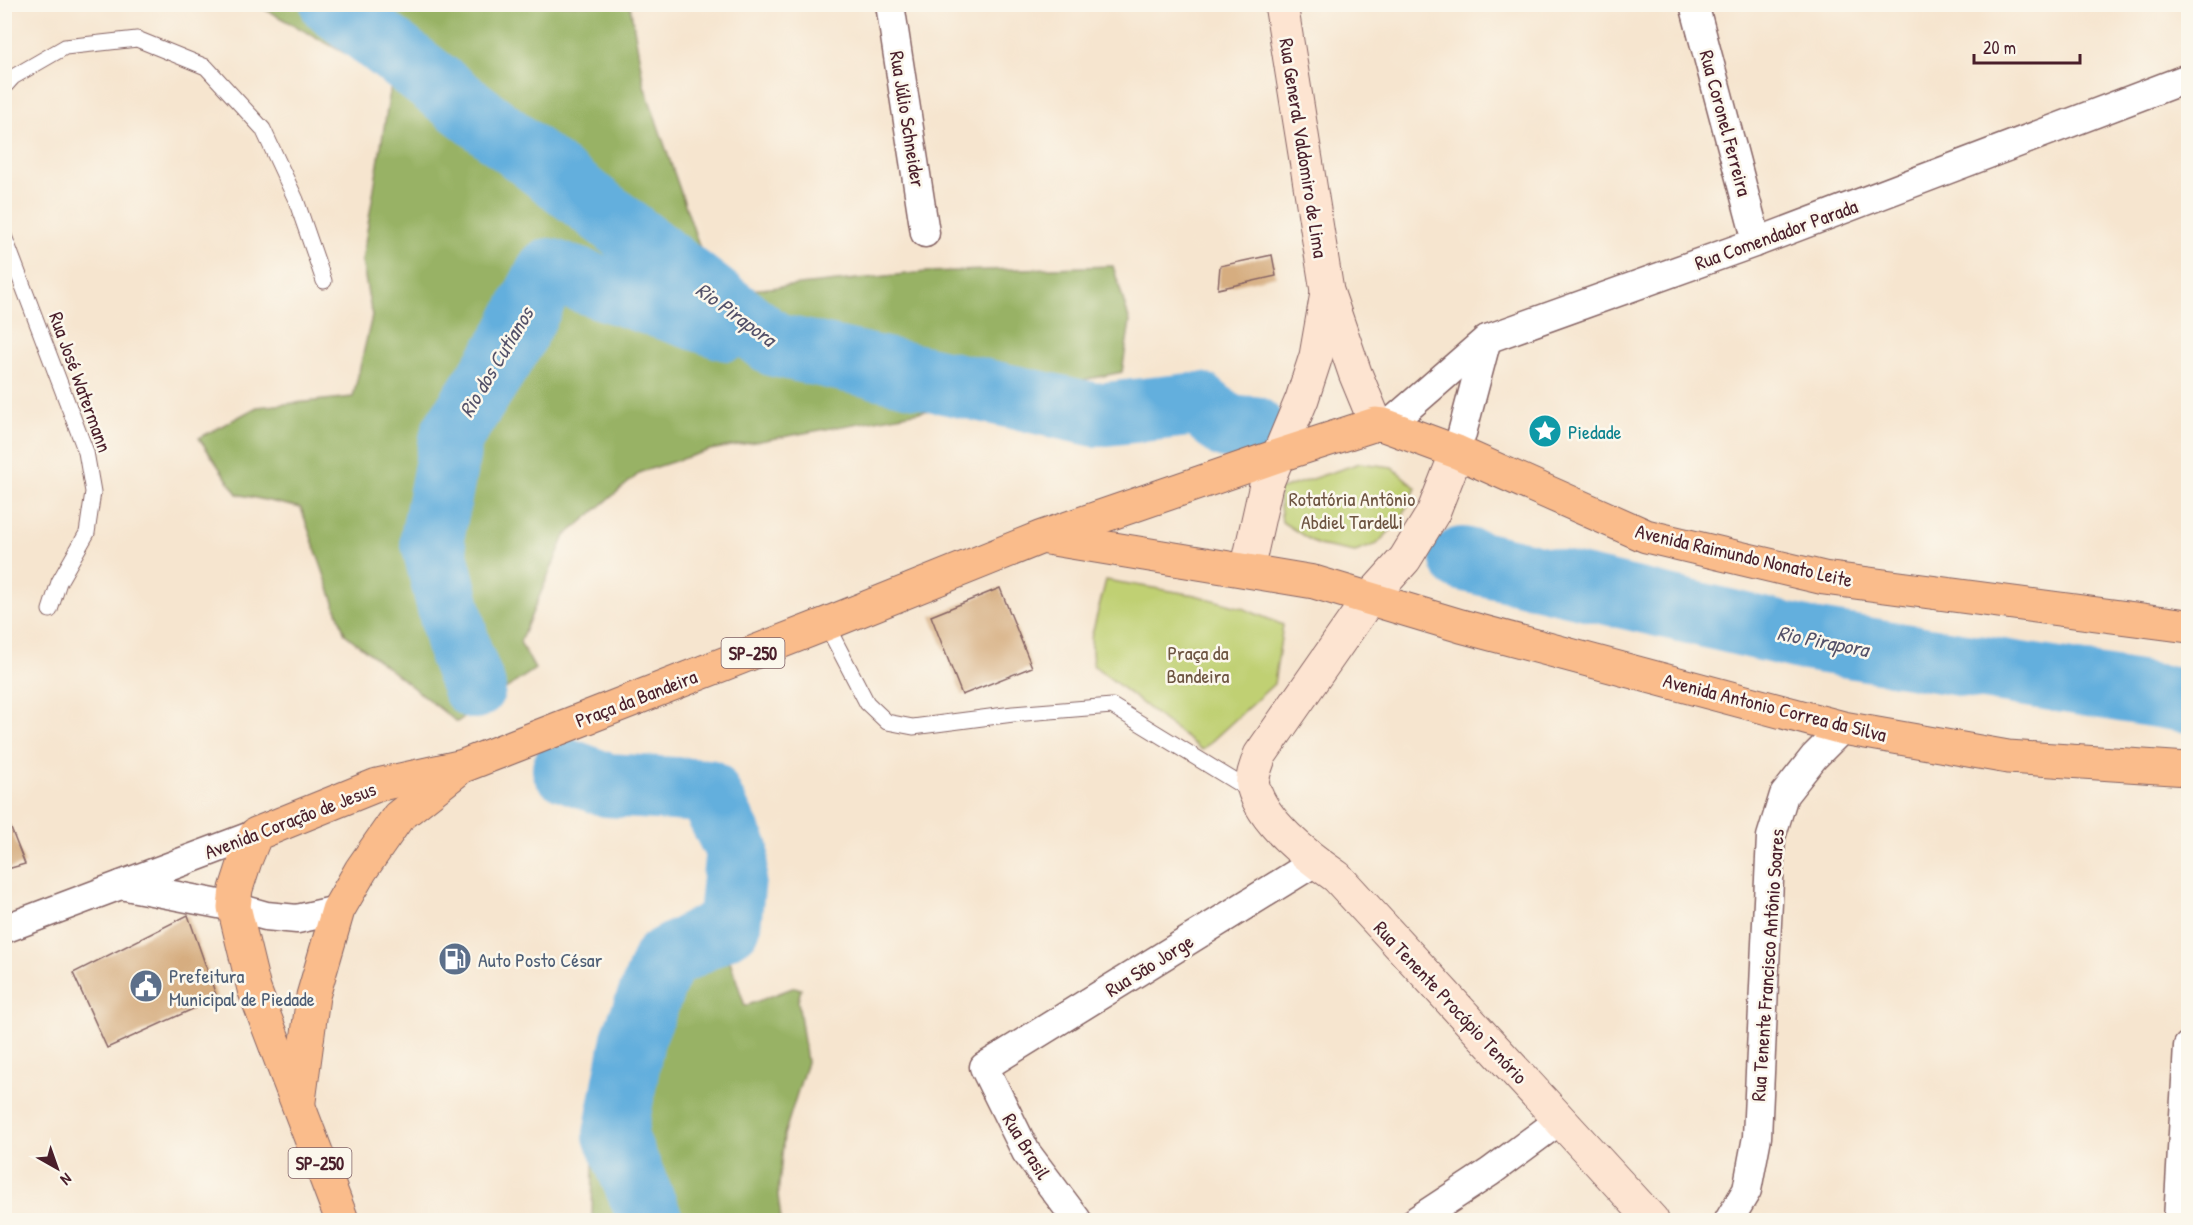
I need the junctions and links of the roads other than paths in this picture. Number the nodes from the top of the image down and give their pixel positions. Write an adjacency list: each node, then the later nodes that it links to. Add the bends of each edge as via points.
1 (890, 4): 6 (street, Rua Júlio Schneider)
2 (1281, 4): 10 (main road, Rua General Valdomiro de Lima)
3 (1694, 4): 8 (street, Rua Coronel Ferreira)
4 (2188, 78): 8 (street, Rua Comendador Parada)
5 (4, 87): 9 (lane, via 13,77 65,47 137,39 207,66 263,129 296,200)
6 (925, 232)
7 (4, 237): 18 (lane, Rua José Watermann, via 86,452 93,492 87,533 59,582)
8 (1757, 242): 11 (street, Rua Comendador Parada)
9 (324, 281)
10 (1328, 291): 12 (main road, Rua General Valdomiro de Lima, via 1355,373); 14 (main road, Rua General Valdomiro de Lima, via 1316,356)
11 (1487, 339): 12 (street, Rua Comendador Parada); 13 (street)
12 (1381, 425): 13 (main road, Avenida Raimundo Nonato Leite); 14 (main road, Praça da Bandeira)
13 (1457, 452): 17 (main road, via 1433,513 1405,559); 20 (main road, Avenida Raimundo Nonato Leite, via 1646,536 1813,576)
14 (1277, 456): 15 (main road, Praça da Bandeira / SP-250); 16 (main road, Rua General Valdomiro de Lima, via 1263,495)
15 (1042, 537): 16 (main road); 19 (main road, Praça da Bandeira / SP-250)
16 (1247, 570): 17 (main road, via 1314,582)
17 (1370, 599): 21 (main road, Avenida Antonio Correa da Silva); 24 (main road, via 1260,755)
18 (50, 610)
19 (826, 624): 22 (main road, Praça da Bandeira / SP-250); 24 (lane, via 867,703 887,722 913,727 1112,706)
20 (2188, 626)
21 (1843, 728): 23 (main road, Avenida Antonio Correa da Silva, via 2008,757); 39 (street, Rua Tenente Francisco Antônio Soares, via 1784,795 1771,837 1757,1137 1747,1190)
22 (463, 766): 25 (main road, Avenida Coração de Jesus, via 377,785); 29 (main road, SP-250, via 398,818)
23 (2188, 769)
24 (1255, 790): 26 (main road, Rua Tenente Procópio Tenório, via 1265,814)
25 (256, 834): 27 (street, Avenida Coração de Jesus); 28 (main road, SP-250, via 244,861)
26 (1315, 862): 32 (street, Rua São Jorge); 34 (main road, Rua Tenente Procópio Tenório, via 1337,877)
27 (121, 885): 28 (street); 30 (street, Avenida Coração de Jesus)
28 (234, 907): 29 (street, via 297,919); 33 (main road, SP-250, via 254,989)
29 (338, 910): 33 (main road, SP-250, via 313,996)
30 (4, 929)
31 (2188, 1046): 40 (street)
32 (984, 1068): 36 (street, Rua Brasil, via 1026,1152)
33 (298, 1106): 35 (main road, SP-250)
34 (1560, 1120): 37 (street); 38 (main road, Rua Tenente Procópio Tenório)
35 (342, 1221)
36 (1077, 1221)
37 (1418, 1221)
38 (1652, 1221)
39 (1729, 1221)
40 (2178, 1221)

